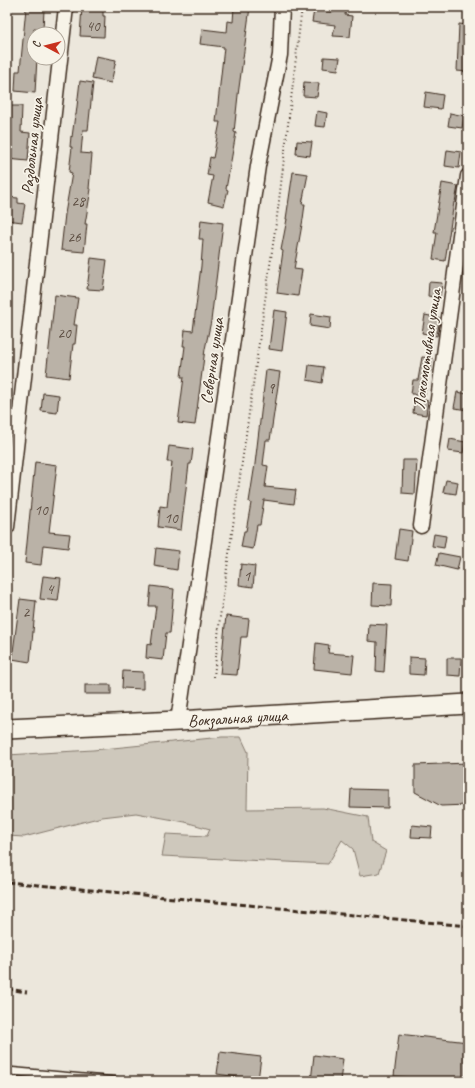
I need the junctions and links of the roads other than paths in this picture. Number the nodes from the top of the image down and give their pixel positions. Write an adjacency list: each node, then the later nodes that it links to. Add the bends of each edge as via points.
1 (66, 7): 5 (street, Раздольная улица)
2 (282, 7): 7 (street, Северная улица, via 280,55 258,166)
3 (468, 176): 4 (street, Локомотивная улица)
4 (421, 526)
5 (7, 527)
6 (468, 704): 7 (main road, Вокзальная улица)
7 (178, 721): 8 (main road, Вокзальная улица)
8 (7, 729)
9 (7, 1071): 10 (lane)
10 (116, 1081)

